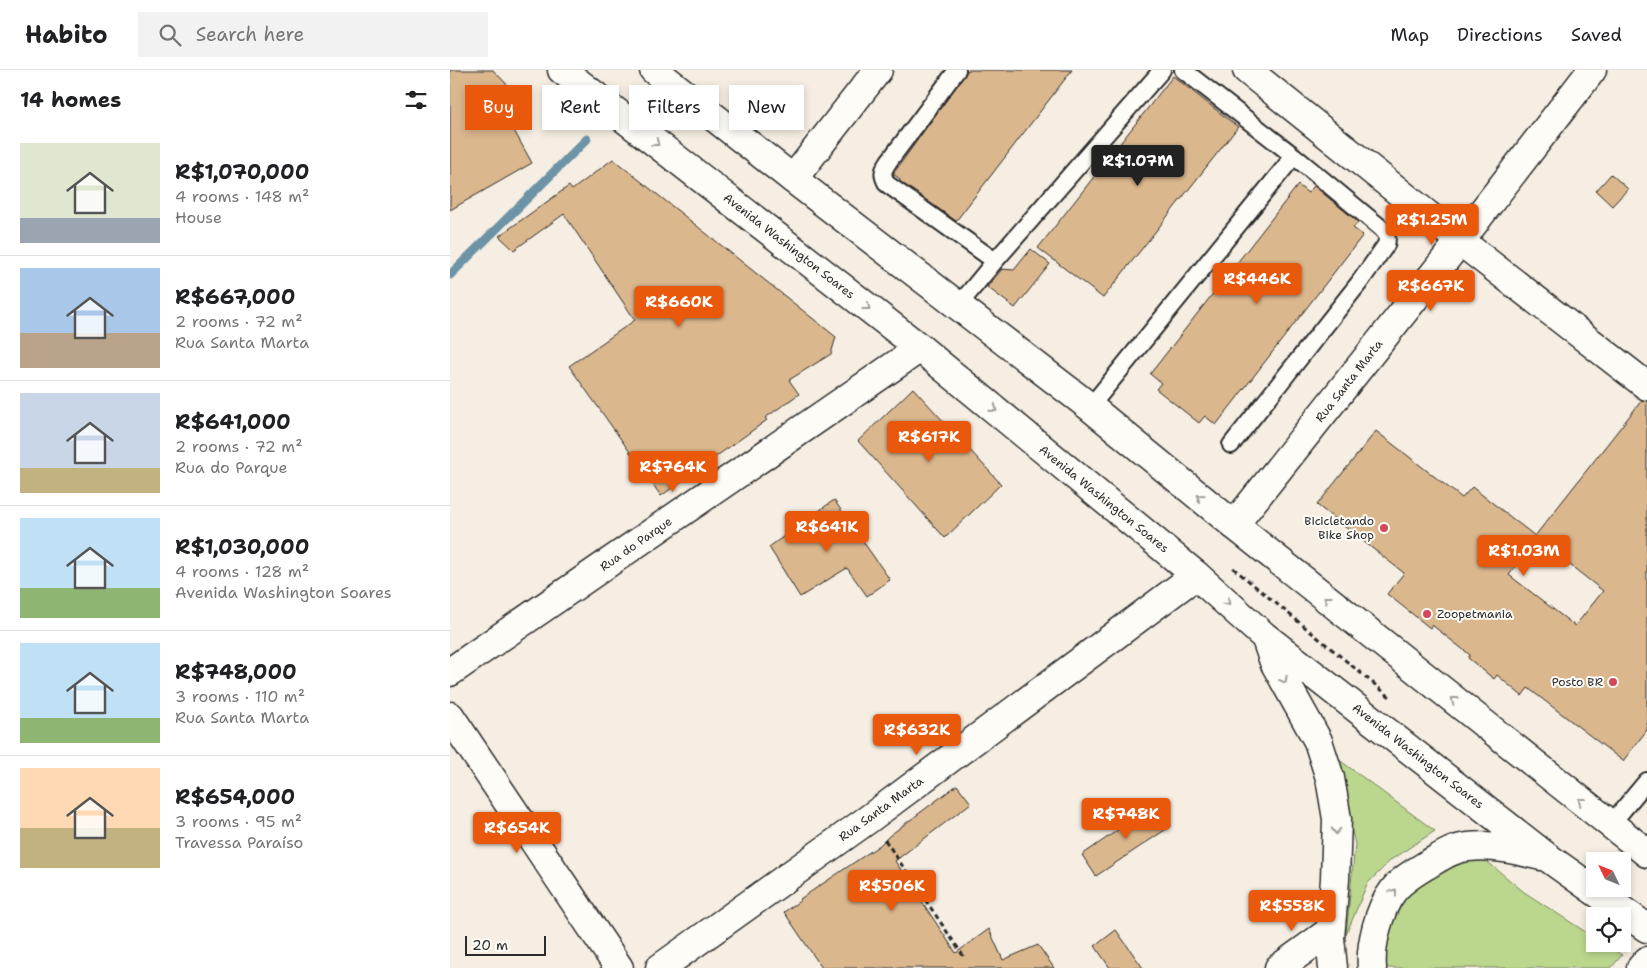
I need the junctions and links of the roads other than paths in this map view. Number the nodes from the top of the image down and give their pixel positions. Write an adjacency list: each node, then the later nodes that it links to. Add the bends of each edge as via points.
1 (562, 70): 14 (main road, Avenida Washington Soares, one-way to 14)
2 (654, 70): 10 (main road)
3 (878, 70): 10 (main road)
4 (957, 70): 12 (lane, via 882,170 883,177 887,184)
5 (1162, 70): 12 (lane)
6 (1183, 70): 9 (lane)
7 (1247, 70): 11 (main road)
8 (1592, 70): 11 (main road, Rua Santa Marta)
9 (1294, 156): 16 (lane); 17 (lane, via 1381,228 1388,238 1359,283)
10 (793, 179): 13 (main road)
11 (1460, 241): 15 (main road); 18 (main road, Rua Santa Marta)
12 (995, 262): 13 (lane)
13 (958, 306): 16 (main road)
14 (920, 348): 19 (main road, Avenida Washington Soares, one-way to 19); 21 (main road, Rua do Parque)
15 (1647, 386)
16 (1090, 407): 18 (main road, one-way to 16)
17 (1231, 445)
18 (1234, 525): 25 (main road, one-way to 18)
19 (1196, 575): 20 (main road, Avenida Washington Soares, one-way to 20); 32 (main road, Rua Santa Marta, via 870,818)
20 (1264, 636): 27 (main road, Avenida Washington Soares); 29 (main road, one-way to 29, via 1274,662 1318,741 1330,778 1337,819)
21 (450, 672)
22 (450, 716): 31 (main road)
23 (1647, 781): 25 (lane)
24 (1647, 826): 25 (main road)
25 (1614, 827): 26 (main road)
26 (1647, 852)
27 (1547, 857): 28 (main road, Avenida Washington Soares); 35 (main road, one-way to 27, via 1374,936 1383,910 1393,891 1409,875 1446,853 1467,847 1488,845)
28 (1647, 928)
29 (1330, 935): 33 (main road); 34 (main road)
30 (1647, 961): 36 (main road)
31 (618, 968)
32 (660, 968)
33 (1279, 968)
34 (1333, 968)
35 (1372, 968)
36 (1641, 968)

